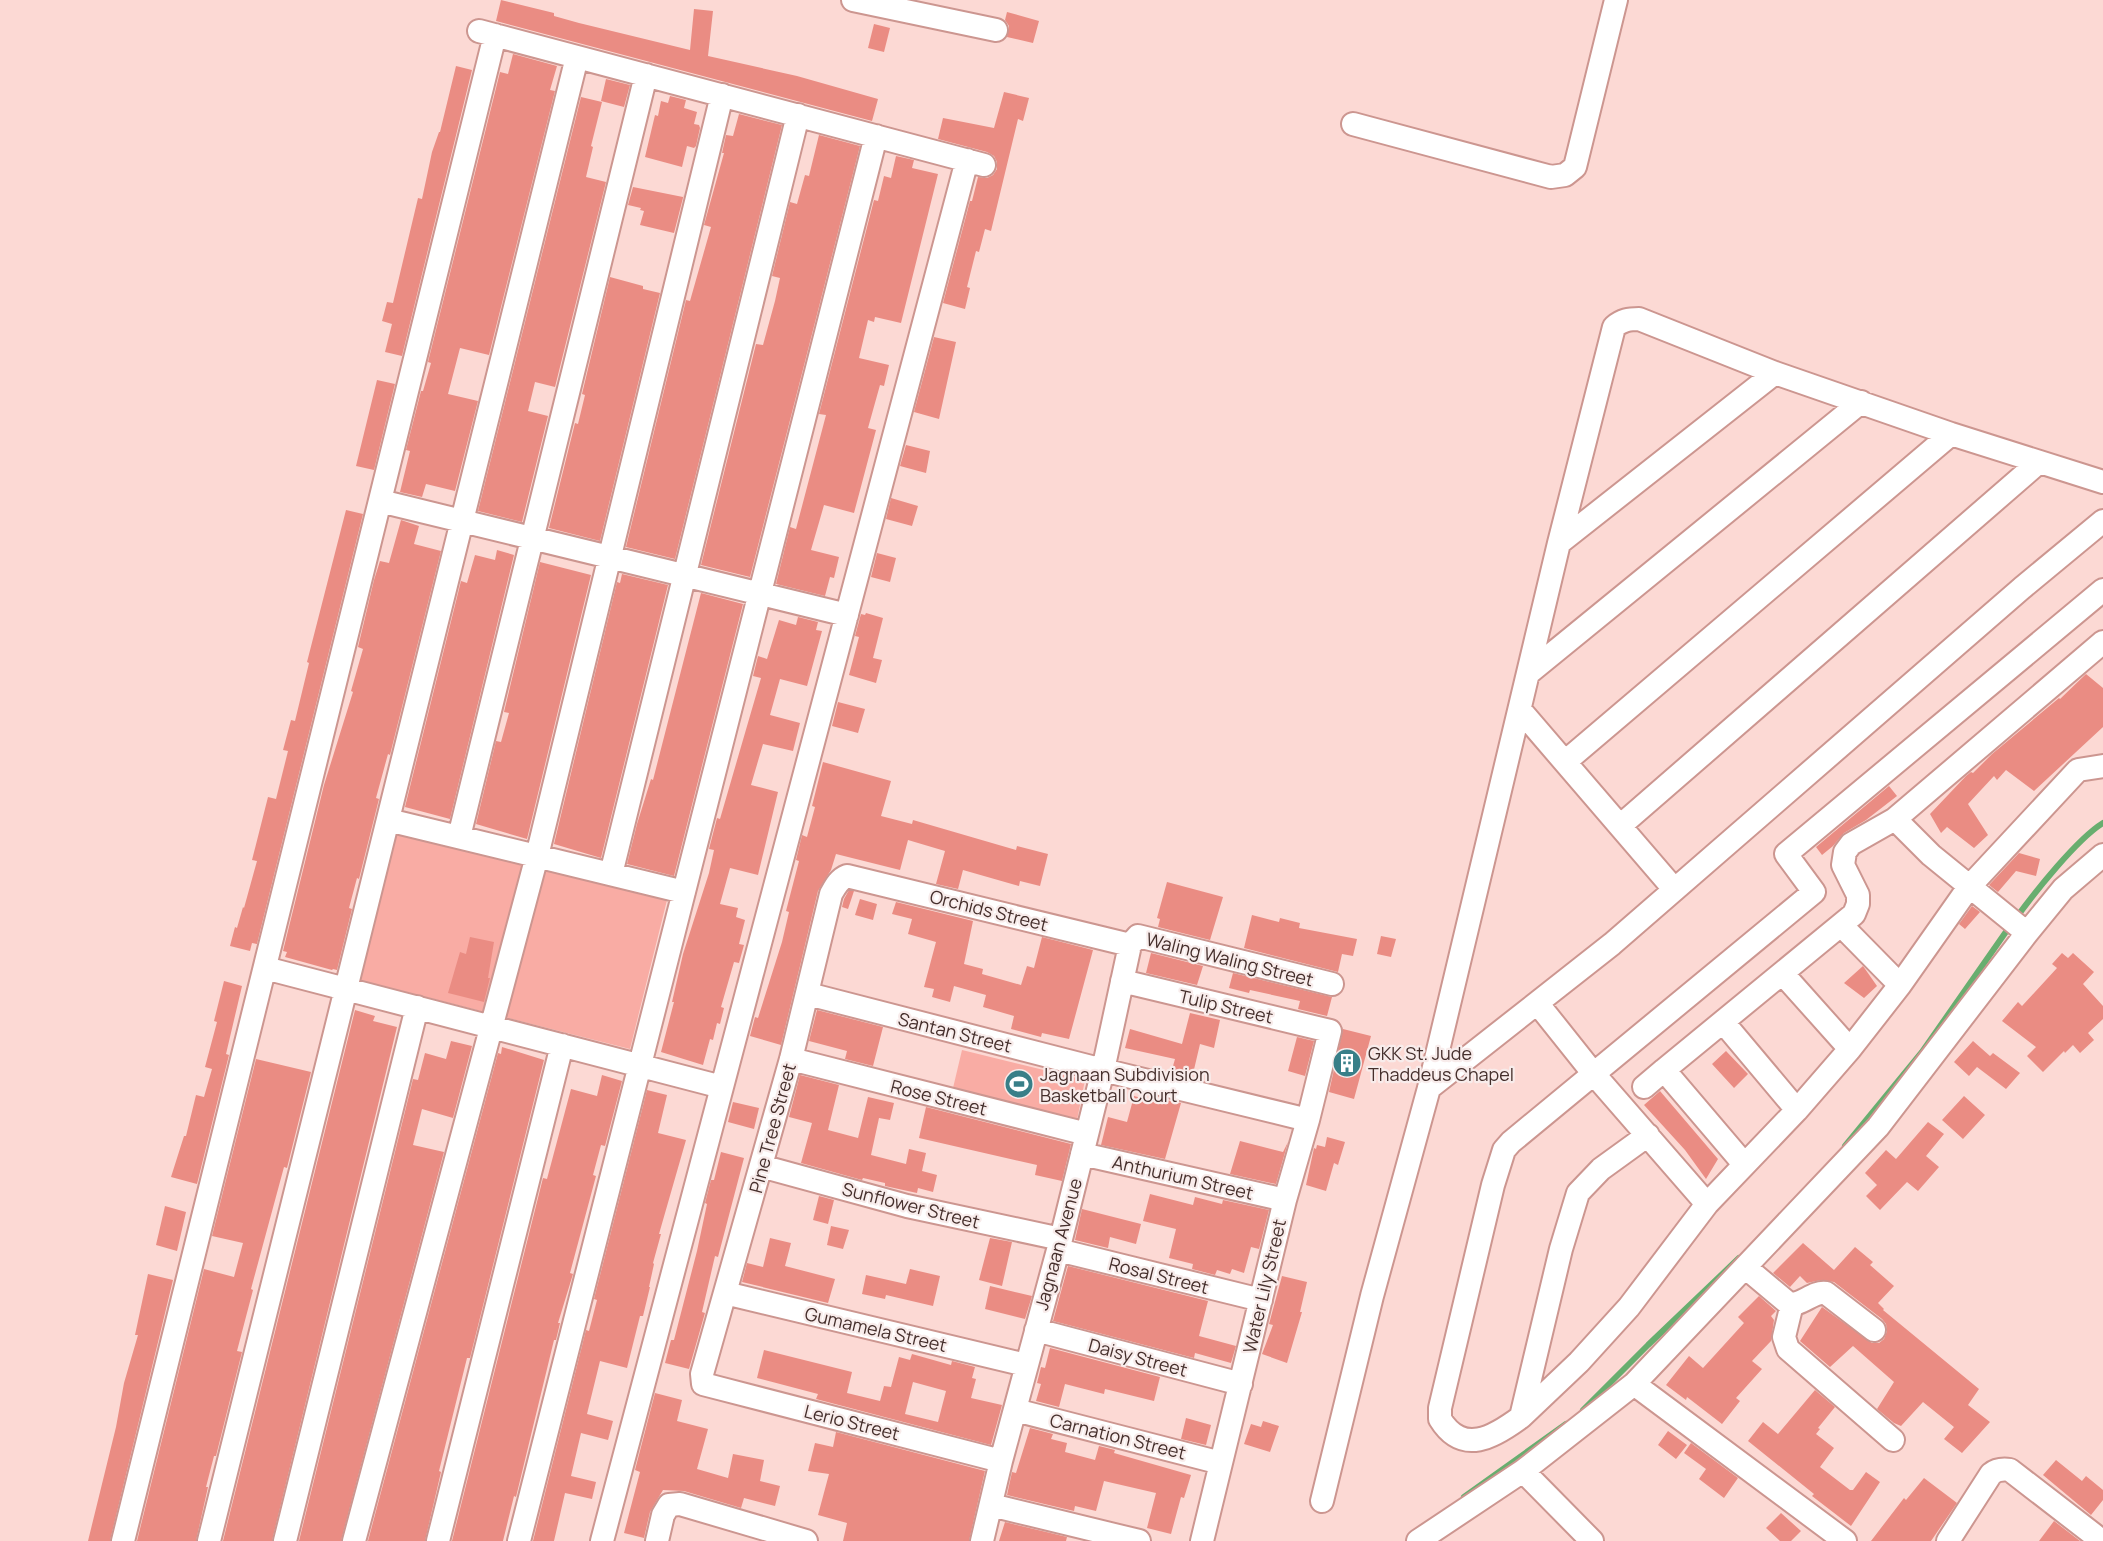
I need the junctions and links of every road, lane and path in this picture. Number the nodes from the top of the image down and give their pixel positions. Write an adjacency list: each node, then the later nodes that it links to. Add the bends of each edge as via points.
1 (854, 0): 3 (street)
2 (1616, 0): 8 (street, via 1575,167 1565,175 1551,177)
3 (996, 30)
4 (577, 57): 5 (street); 15 (street, via 487,33); 16 (street)
5 (646, 75): 6 (street); 18 (street)
6 (722, 95): 7 (street); 20 (street)
7 (798, 116): 9 (street); 21 (street)
8 (1353, 124)
9 (876, 136): 23 (street); 24 (street, via 976,163)
10 (1775, 373): 11 (street); 19 (street); 19 (street, via 1640,319 1620,322 1614,327)
11 (1861, 402): 12 (street); 26 (street)
12 (1951, 434): 13 (street); 29 (street)
13 (2038, 462): 14 (street); 34 (street)
14 (2103, 482)
15 (380, 501): 16 (street); 46 (street)
16 (462, 521): 18 (street); 33 (street)
17 (2103, 521): 41 (street)
18 (533, 539): 20 (street); 35 (street)
19 (1559, 543): 26 (street)
20 (610, 557): 21 (street); 37 (street)
21 (685, 576): 23 (street); 38 (street)
22 (2103, 590): 64 (street, via 1786,854 1814,892)
23 (759, 594): 24 (street); 42 (street)
24 (847, 615): 65 (street)
25 (2103, 642): 32 (street)
26 (1530, 672): 27 (street)
27 (1521, 711): 29 (street); 67 (street)
28 (2103, 748): 31 (street)
29 (1565, 762): 34 (street)
30 (2103, 766): 31 (street)
31 (2078, 770): 40 (street)
32 (1895, 819): 40 (street); 43 (street, via 1856,840 1845,852 1843,865 1859,900 1854,914)
33 (388, 820): 35 (street); 51 (street)
34 (1620, 826): 41 (street)
35 (459, 837): 37 (street)
36 (2103, 855): 44 (street, via 2063,889)
37 (537, 856): 38 (street); 56 (street)
38 (611, 874): 42 (street)
39 (847, 876): 45 (street, Orchids Street); 52 (street, Pine Tree Street, via 831,894)
40 (1969, 887): 44 (street); 50 (street)
41 (1674, 889): 53 (street)
42 (684, 892): 61 (street)
43 (1841, 925): 47 (street); 50 (street)
44 (2025, 931): 77 (street, via 1878,1127)
45 (1130, 945): 48 (street, Jagnaan Avenue); 49 (street, Waling Waling Street, via 1138,936)
46 (265, 968): 51 (street); 96 (street)
47 (1783, 974): 55 (street); 59 (street)
48 (1122, 981): 57 (street, Tulip Street); 62 (street, Jagnaan Avenue)
49 (1332, 984)
50 (1900, 985): 59 (street)
51 (346, 989): 54 (street); 97 (street)
52 (808, 994): 60 (street, Pine Tree Street); 62 (street, Santan Street)
53 (1538, 1004): 64 (street); 67 (street)
54 (417, 1007): 56 (street); 98 (street)
55 (1723, 1022): 63 (street); 68 (street)
56 (490, 1027): 58 (street); 99 (street)
57 (1330, 1031): 69 (street, Water Lily Street)
58 (562, 1045): 61 (street); 100 (street)
59 (1850, 1049): 68 (street)
60 (791, 1059): 71 (street, Rose Street); 73 (street, Pine Tree Street)
61 (639, 1065): 65 (street); 101 (street)
62 (1103, 1070): 69 (street, Santan Street); 71 (street, Jagnaan Avenue)
63 (1664, 1070): 66 (street); 72 (street)
64 (1593, 1073): 70 (street); 88 (street, via 1504,1150 1440,1408 1445,1426 1455,1435 1472,1441 1492,1436)
65 (722, 1087): 102 (street)
66 (1644, 1087)
67 (1429, 1088): 93 (street, via 1372,1296)
68 (1797, 1110): 72 (street)
69 (1308, 1120): 74 (street, Water Lily Street)
70 (1647, 1135): 75 (street); 88 (street, via 1601,1169 1578,1193)
71 (1084, 1144): 74 (street, Anthurium Street); 76 (street, Jagnaan Avenue)
72 (1744, 1164): 75 (street)
73 (761, 1166): 76 (street, Sunflower Street); 78 (street, Pine Tree Street)
74 (1285, 1200): 79 (street, Water Lily Street)
75 (1707, 1204): 88 (street, via 1629,1307)
76 (1059, 1244): 79 (street, Rosal Street); 81 (street, Jagnaan Avenue)
77 (1745, 1267): 80 (street); 86 (street)
78 (726, 1293): 83 (street, Gumamela Street); 84 (street, Pine Tree Street, via 702,1374)
79 (1261, 1300): 85 (street, Water Lily Street)
80 (1792, 1304): 82 (street, via 1819,1292 1826,1293); 89 (street, via 1784,1337 1788,1349)
81 (1036, 1330): 83 (street, Jagnaan Avenue); 85 (street, Daisy Street)
82 (1874, 1330)
83 (1026, 1365): 87 (street, Jagnaan Avenue)
84 (703, 1384): 90 (street, Lerio Street)
85 (1241, 1384): 91 (street, Water Lily Street)
86 (1634, 1384): 92 (street); 110 (street)
87 (1015, 1410): 90 (street, Jagnaan Avenue); 91 (street, Carnation Street)
88 (1521, 1417)
89 (1893, 1440)
90 (1000, 1461): 94 (street, Jagnaan Avenue)
91 (1221, 1463): 107 (street, Water Lily Street)
92 (1523, 1471): 108 (street); 109 (street)
93 (1322, 1501)
94 (991, 1505): 105 (street, Jagnaan Avenue); 106 (street)
95 (1957, 1537): 111 (street, via 1991,1474 2006,1469)
96 (123, 1541)
97 (209, 1541)
98 (285, 1541)
99 (354, 1541)
100 (438, 1541)
101 (519, 1541)
102 (602, 1541)
103 (657, 1541): 104 (street, via 663,1515 669,1506 680,1504)
104 (806, 1541)
105 (982, 1541)
106 (1138, 1541)
107 (1202, 1541)
108 (1418, 1541)
109 (1592, 1541)
110 (1845, 1541)
111 (2102, 1541)

